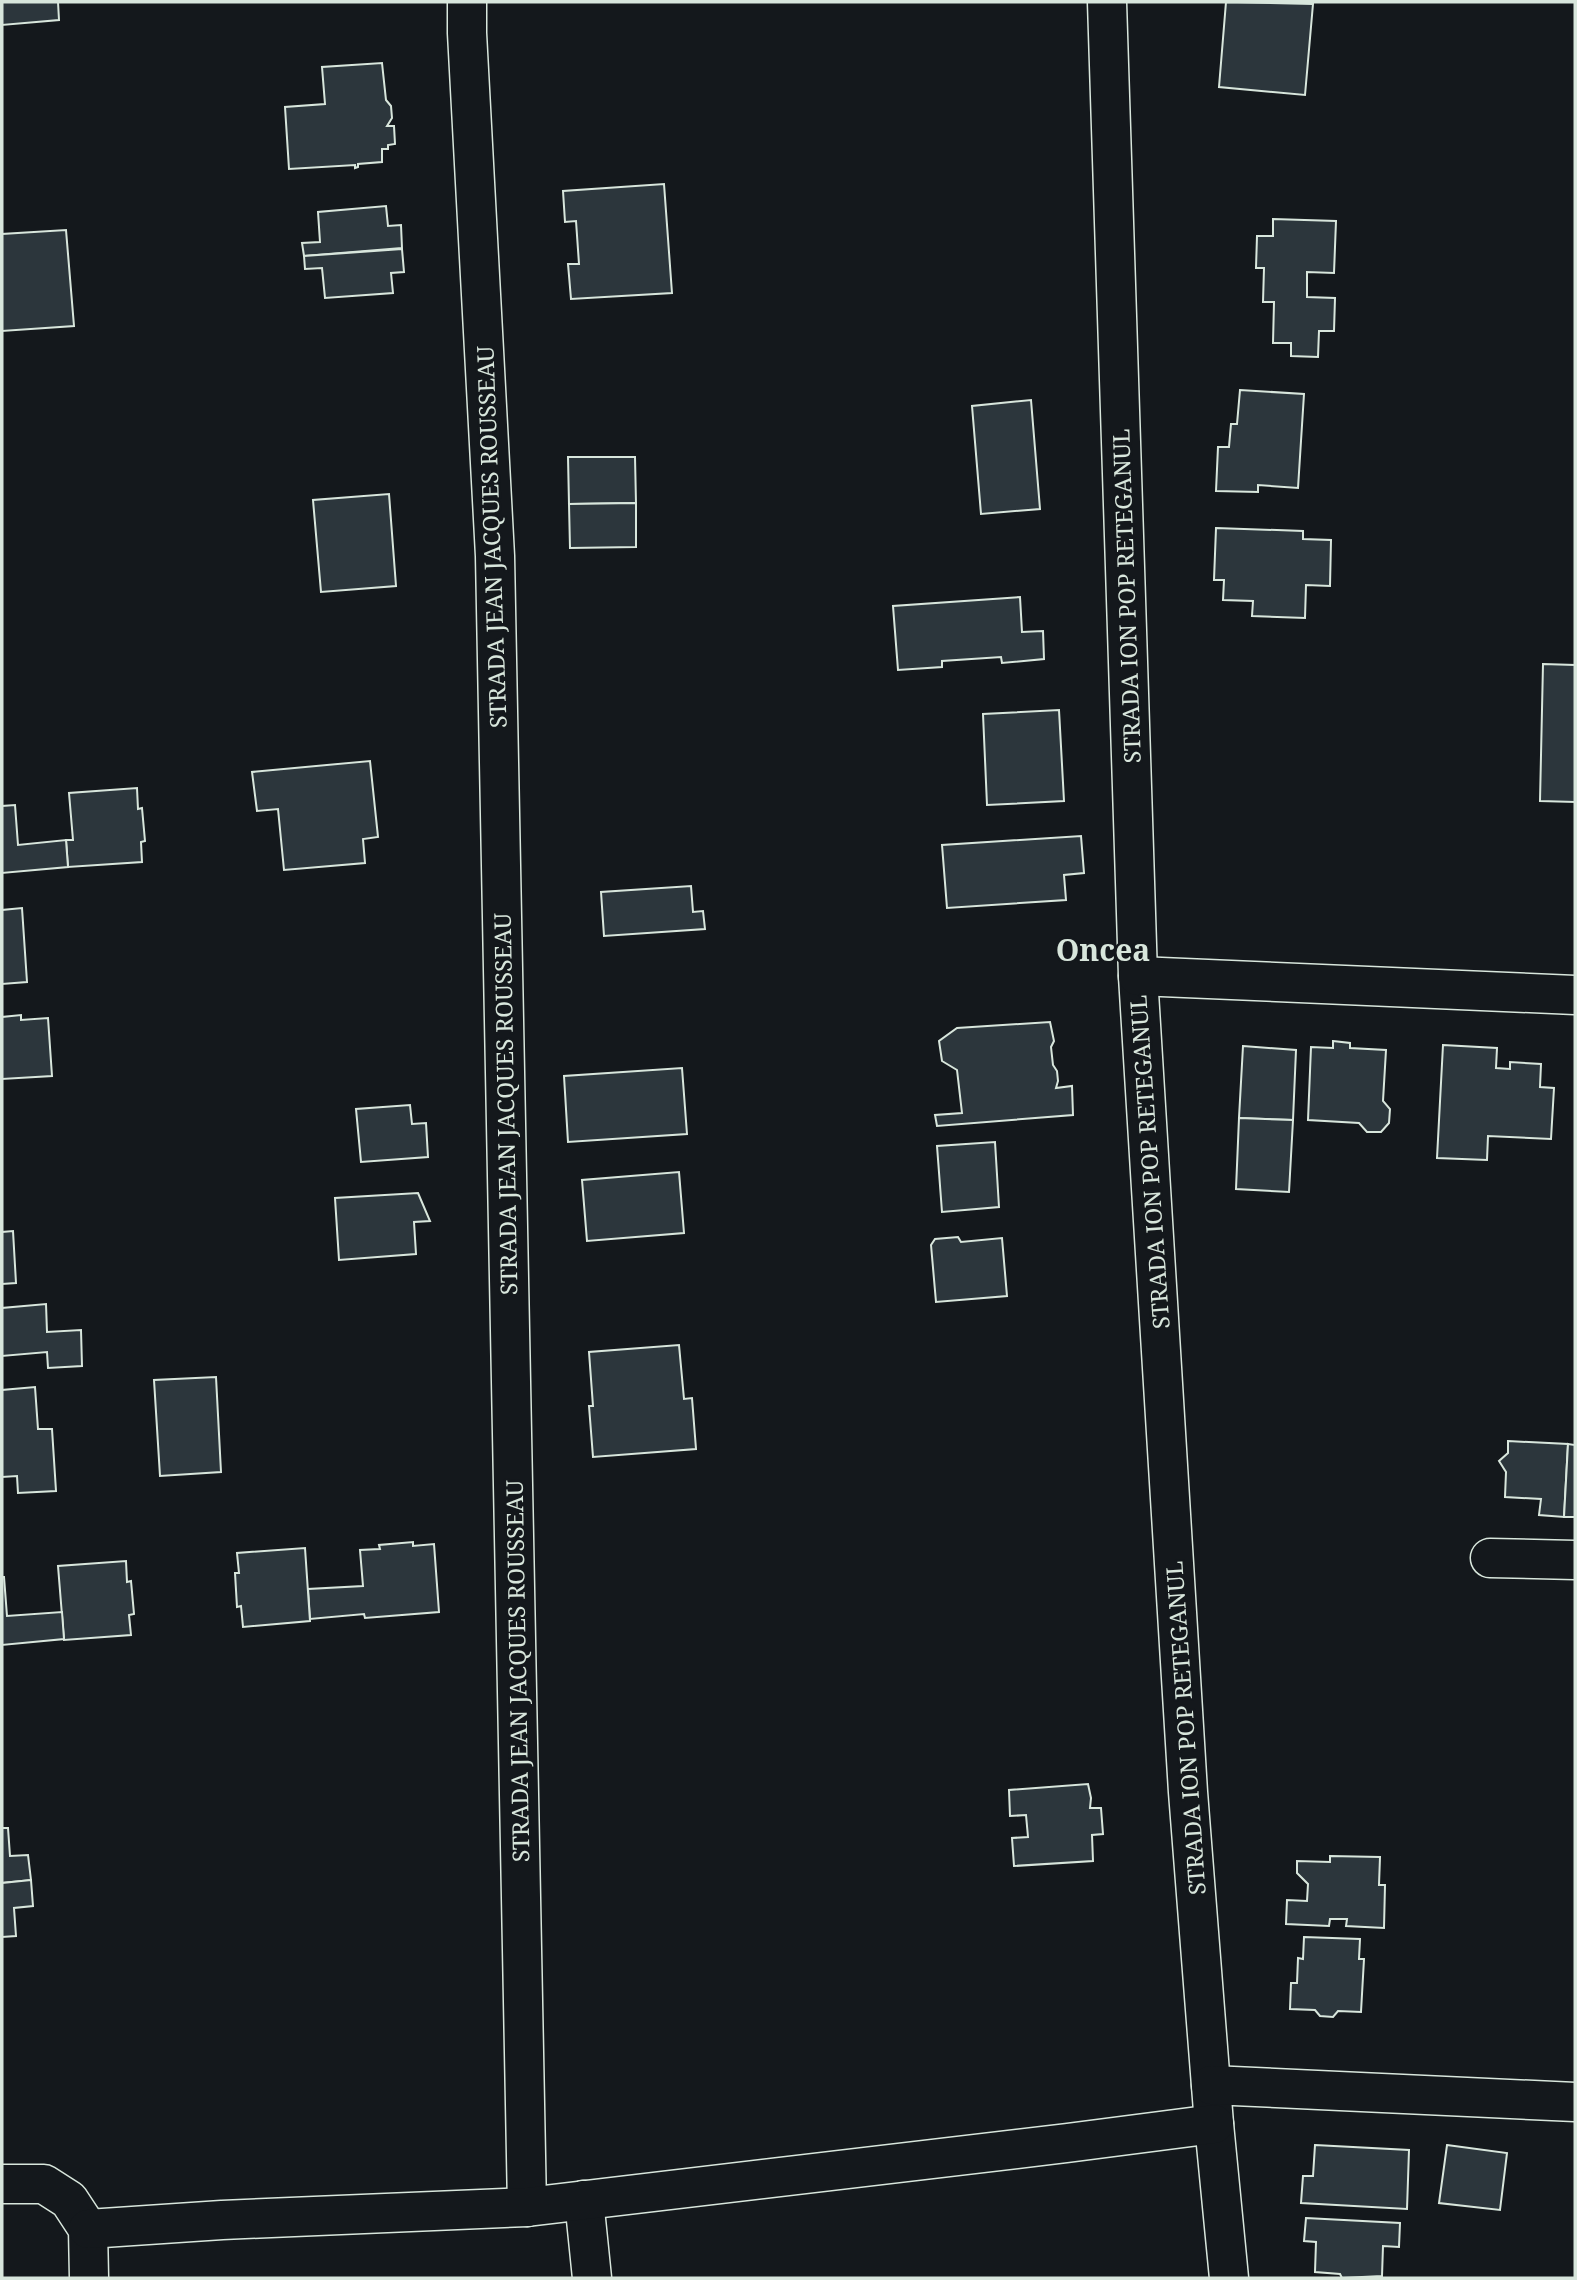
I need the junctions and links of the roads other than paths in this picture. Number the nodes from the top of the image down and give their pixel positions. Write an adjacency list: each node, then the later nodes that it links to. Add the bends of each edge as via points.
1 (467, 2): 12 (street, STRADA JEAN JACQUES ROUSSEAU, via 495,556)
2 (1107, 2): 3 (street, STRADA ION POP RETEGANUL)
3 (1138, 976): 4 (street); 7 (street, STRADA ION POP RETEGANUL, via 1188,1792)
4 (1575, 995)
5 (1490, 1558): 6 (street)
6 (1575, 1560)
7 (1211, 2085): 8 (street); 9 (street, STRADA ION POP RETEGANUL)
8 (1575, 2102)
9 (1214, 2124): 11 (street); 16 (street, STRADA ION POP RETEGANUL)
10 (2, 2184): 13 (street, via 44,2184 69,2200)
11 (584, 2200): 12 (street); 15 (street)
12 (527, 2207): 13 (street)
13 (88, 2230): 14 (street)
14 (89, 2278)
15 (592, 2278)
16 (1229, 2278)

